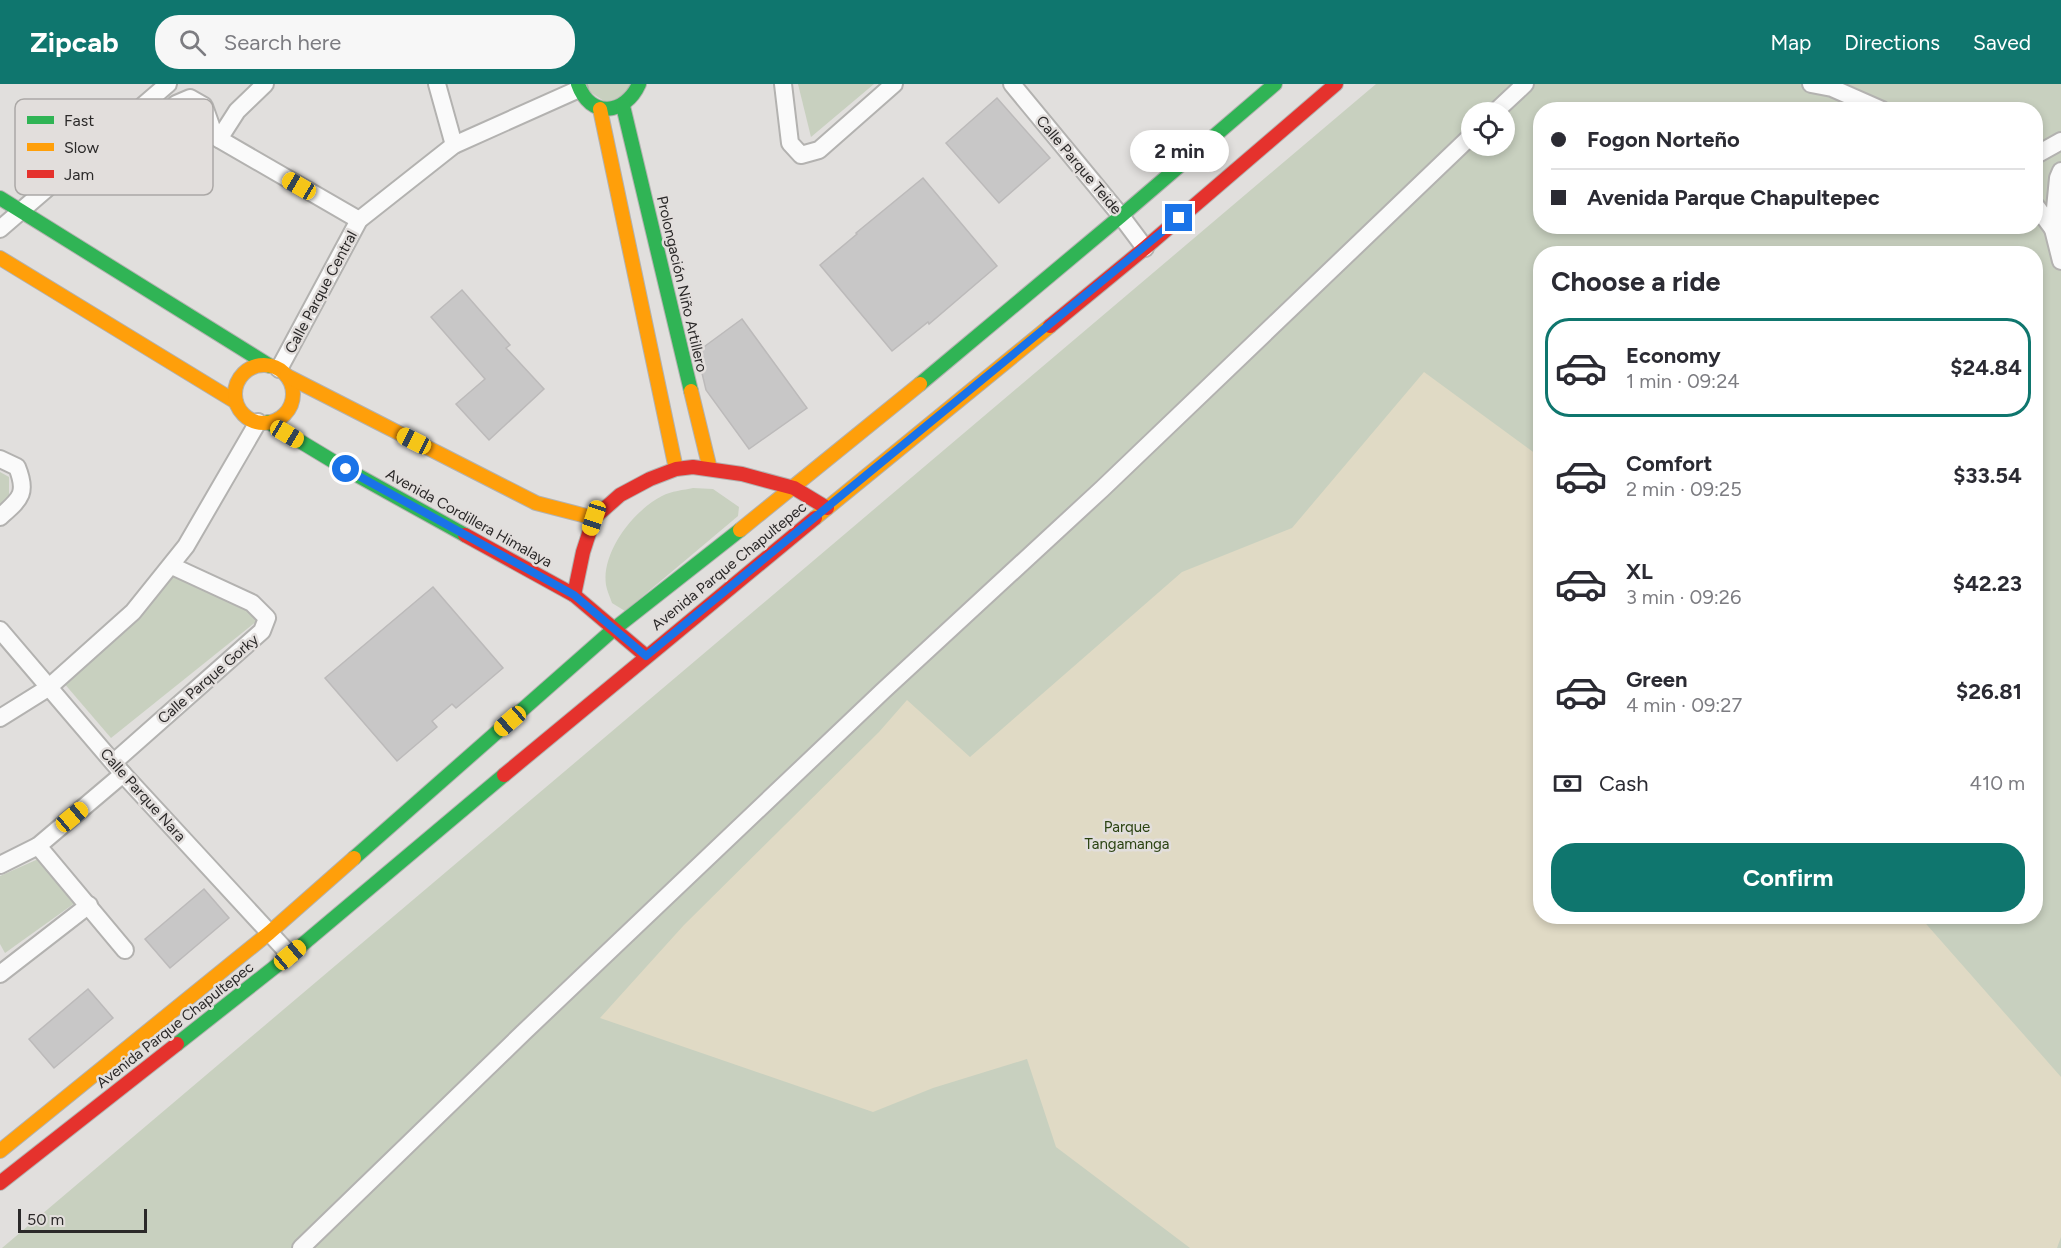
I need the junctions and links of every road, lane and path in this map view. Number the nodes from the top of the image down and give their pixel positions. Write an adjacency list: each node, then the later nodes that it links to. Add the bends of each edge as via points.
1 (168, 84): 13 (street)
2 (266, 84): 28 (street, via 216,137)
3 (437, 84): 19 (street)
4 (639, 84): 16 (main road, via 633,98)
5 (783, 84): 6 (street, via 790,143 801,155 819,150)
6 (894, 84)
7 (1012, 84): 27 (street, Calle Parque Teide)
8 (1275, 84): 27 (main road, Avenida Parque Chapultepec)
9 (1336, 84): 31 (main road, Avenida Parque Chapultepec)
10 (1525, 84): 14 (street)
11 (1810, 84): 15 (street, via 1832,88)
12 (578, 87): 17 (main road, via 583,98); 19 (street, Calle Parque Central)
13 (150, 99)
14 (1506, 102)
15 (1864, 102)
16 (623, 106): 17 (main road); 38 (main road, Prolongación Niño Artillero)
17 (600, 109): 39 (main road)
18 (2061, 141): 21 (street)
19 (454, 145): 28 (street, Calle Parque Central)
20 (1461, 146): 61 (street, via 1096,495 627,934)
21 (2043, 151)
22 (2060, 177): 30 (street)
23 (38, 195): 25 (street)
24 (0, 198): 25 (main road)
25 (20, 210): 29 (street); 34 (main road)
26 (2043, 215): 30 (street)
27 (1121, 216): 31 (street, Calle Parque Teide); 40 (main road, Avenida Parque Chapultepec)
28 (359, 220): 34 (street, Calle Parque Central)
29 (0, 229)
30 (2053, 229): 33 (street)
31 (1144, 248): 41 (main road, Avenida Parque Chapultepec)
32 (0, 258): 35 (main road)
33 (2061, 261)
34 (279, 370): 35 (main road, via 260,365 250,368 237,382); 36 (main road, via 292,385 291,405 277,419); 43 (main road, via 536,503)
35 (236, 402): 36 (main road, via 248,418)
36 (263, 422): 44 (street); 45 (main road, Avenida Cordillera Himalaya)
37 (0, 459): 42 (street, via 18,467 23,483 19,500)
38 (710, 469): 39 (main road); 40 (main road)
39 (676, 470): 43 (main road, via 620,495)
40 (794, 488): 41 (main road); 46 (main road, Avenida Parque Chapultepec)
41 (827, 508): 48 (main road, Avenida Parque Chapultepec)
42 (0, 516)
43 (594, 518): 45 (main road)
44 (172, 566): 49 (street, via 133,612); 51 (street, Calle Parque Gorky, via 252,603 267,618 262,632)
45 (574, 595): 46 (main road, Avenida Cordillera Himalaya)
46 (614, 629): 48 (main road, Avenida Cordillera Himalaya); 55 (main road, Avenida Parque Chapultepec)
47 (0, 630): 49 (street, Calle Parque Nara)
48 (646, 656): 57 (main road, Avenida Parque Chapultepec)
49 (48, 688): 50 (street); 51 (street, Calle Parque Nara)
50 (0, 717)
51 (118, 768): 52 (street); 55 (street, Calle Parque Nara)
52 (38, 846): 53 (street); 54 (street)
53 (0, 865)
54 (89, 905): 56 (street); 58 (street)
55 (269, 933): 57 (street, Calle Parque Nara); 59 (main road, Avenida Parque Chapultepec)
56 (125, 950)
57 (290, 955): 60 (main road, Avenida Parque Chapultepec)
58 (0, 974)
59 (0, 1151)
60 (0, 1182)
61 (301, 1248)

